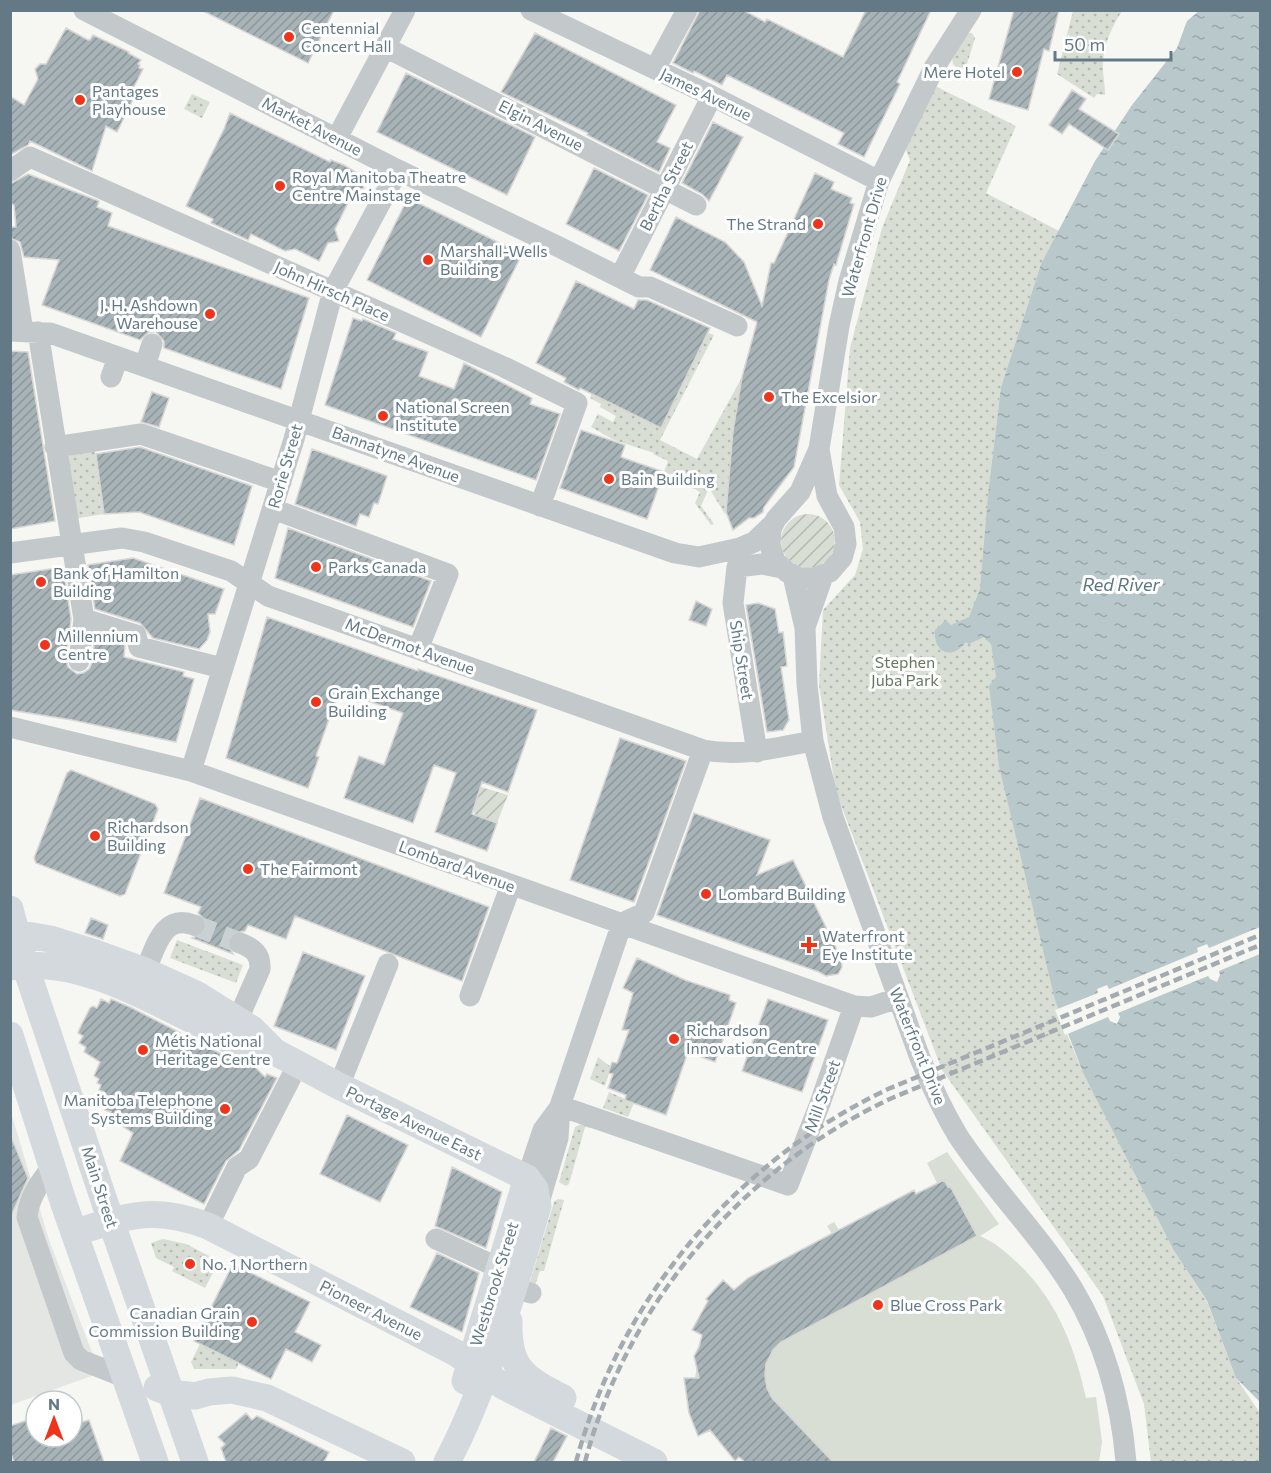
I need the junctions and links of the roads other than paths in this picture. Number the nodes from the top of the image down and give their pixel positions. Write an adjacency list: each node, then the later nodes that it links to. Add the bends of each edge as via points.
1 (84, 10): 9 (street, Market Avenue)
2 (405, 10): 6 (street)
3 (531, 10): 7 (street, James Avenue)
4 (687, 10): 7 (street)
5 (971, 10): 12 (street, Waterfront Drive, via 934,68)
6 (385, 47): 9 (street); 13 (street, Elgin Avenue)
7 (655, 69): 8 (street, James Avenue)
8 (712, 96): 12 (street, James Avenue); 13 (street, Bertha Street)
9 (337, 138): 10 (street, Market Avenue)
10 (398, 170): 16 (street, Market Avenue); 17 (street, Rorie Street)
11 (10, 171): 17 (street, John Hirsch Place, via 30,157)
12 (879, 181): 26 (street, Waterfront Drive, via 849,281)
13 (665, 188): 14 (street, Elgin Avenue); 16 (street, Bertha Street)
14 (696, 205)
15 (10, 250): 19 (street)
16 (620, 277): 18 (street, Market Avenue)
17 (333, 291): 24 (street, Rorie Street); 28 (street, John Hirsch Place, via 577,402)
18 (737, 326)
19 (24, 331): 21 (street, Bannatyne Avenue, via 50,333); 25 (street)
20 (152, 344): 22 (street)
21 (118, 357): 22 (street, Bannatyne Avenue); 23 (street)
22 (145, 366): 24 (street, Bannatyne Avenue)
23 (111, 377)
24 (299, 420): 27 (street, Rorie Street); 28 (street, Bannatyne Avenue)
25 (55, 447): 27 (street, via 141,434); 32 (street)
26 (819, 449): 30 (street, Waterfront Drive, via 827,496); 31 (street, Waterfront Drive, via 800,492)
27 (281, 482): 29 (street, Rorie Street)
28 (540, 506): 31 (street, Bannatyne Avenue, via 692,557 754,542)
29 (273, 509): 36 (street, Rorie Street); 39 (street, via 448,574)
30 (836, 515): 31 (street, via 807,502 795,504); 35 (street, Waterfront Drive, via 845,532 845,549 836,566)
31 (778, 517): 34 (street, Waterfront Drive, via 770,545 772,555)
32 (71, 544): 33 (street, McDermot Avenue); 36 (street, McDermot Avenue, via 122,538 144,542 231,571); 37 (street)
33 (10, 553)
34 (788, 572): 35 (street, via 806,578); 38 (street, Waterfront Drive); 45 (street, Ship Street, via 762,564 736,567 733,603)
35 (823, 576): 38 (street, Waterfront Drive)
36 (249, 584): 39 (street, McDermot Avenue, via 268,596); 41 (street, Rorie Street)
37 (84, 619): 40 (street); 41 (street, via 136,635 139,647)
38 (805, 628): 43 (street, Waterfront Drive)
39 (418, 649): 44 (street, McDermot Avenue)
40 (79, 661)
41 (222, 668): 46 (street, Rorie Street)
42 (10, 727): 46 (street, Lombard Avenue)
43 (813, 741): 45 (street, McDermot Avenue); 56 (street, Waterfront Drive, via 833,817)
44 (703, 750): 45 (street, McDermot Avenue, via 725,754); 48 (street, via 644,913)
45 (757, 752)
46 (190, 771): 47 (street, Lombard Avenue)
47 (511, 885): 48 (street, Lombard Avenue); 55 (street)
48 (622, 923): 57 (street, Lombard Avenue); 63 (street, Westbrook Street)
49 (12, 924): 53 (main road, Main Street); 54 (main road, Portage Avenue East)
50 (194, 925): 54 (street, via 180,922 164,931)
51 (240, 943): 58 (street, via 256,951 261,963)
52 (388, 964): 62 (street)
53 (18, 966): 59 (main road, Portage Avenue East, via 54,965 93,975); 67 (main road, Main Street)
54 (145, 971): 58 (main road, Portage Avenue East)
55 (470, 996)
56 (898, 998): 57 (street, Lombard Avenue, via 871,1007); 82 (street, Waterfront Drive, via 946,1115 1080,1302 1113,1383)
57 (854, 1006): 63 (street, Mill Street, via 788,1185)
58 (238, 1019): 59 (street); 61 (main road, Portage Avenue East)
59 (205, 1027): 61 (main road, Portage Avenue East, via 244,1047)
60 (10, 1035): 64 (main road)
61 (286, 1058): 62 (main road, Portage Avenue East); 68 (street, via 249,1159 237,1167)
62 (339, 1086): 65 (main road, Portage Avenue East)
63 (560, 1106): 65 (street, Westbrook Street, via 543,1130); 66 (street, Westbrook Street, via 558,1138)
64 (52, 1167): 69 (main road); 73 (street, via 38,1185 27,1217 74,1353 81,1360)
65 (527, 1178): 66 (main road, via 535,1189); 71 (main road, Westbrook Street)
66 (538, 1206): 71 (main road, Westbrook Street)
67 (111, 1221): 68 (main road, Pioneer Avenue, via 132,1215 164,1214); 69 (main road, Pioneer Avenue); 74 (main road, Main Street)
68 (208, 1226): 72 (main road, Pioneer Avenue, via 456,1353)
69 (74, 1233): 73 (main road)
70 (436, 1239): 71 (street)
71 (514, 1285): 72 (main road, Westbrook Street); 81 (main road, via 509,1345 525,1375 652,1443)
72 (478, 1370): 78 (main road, Westbrook Street); 79 (main road, Westbrook Street, via 467,1425); 80 (main road, Pioneer Avenue, via 590,1432)
73 (124, 1377): 74 (main road); 75 (main road)
74 (171, 1393): 76 (main road, Main Street); 77 (main road, via 195,1396 232,1390 267,1398)
75 (156, 1462)
76 (195, 1462)
77 (402, 1462)
78 (427, 1462)
79 (447, 1462)
80 (654, 1462)
81 (671, 1462)
82 (1126, 1462)

